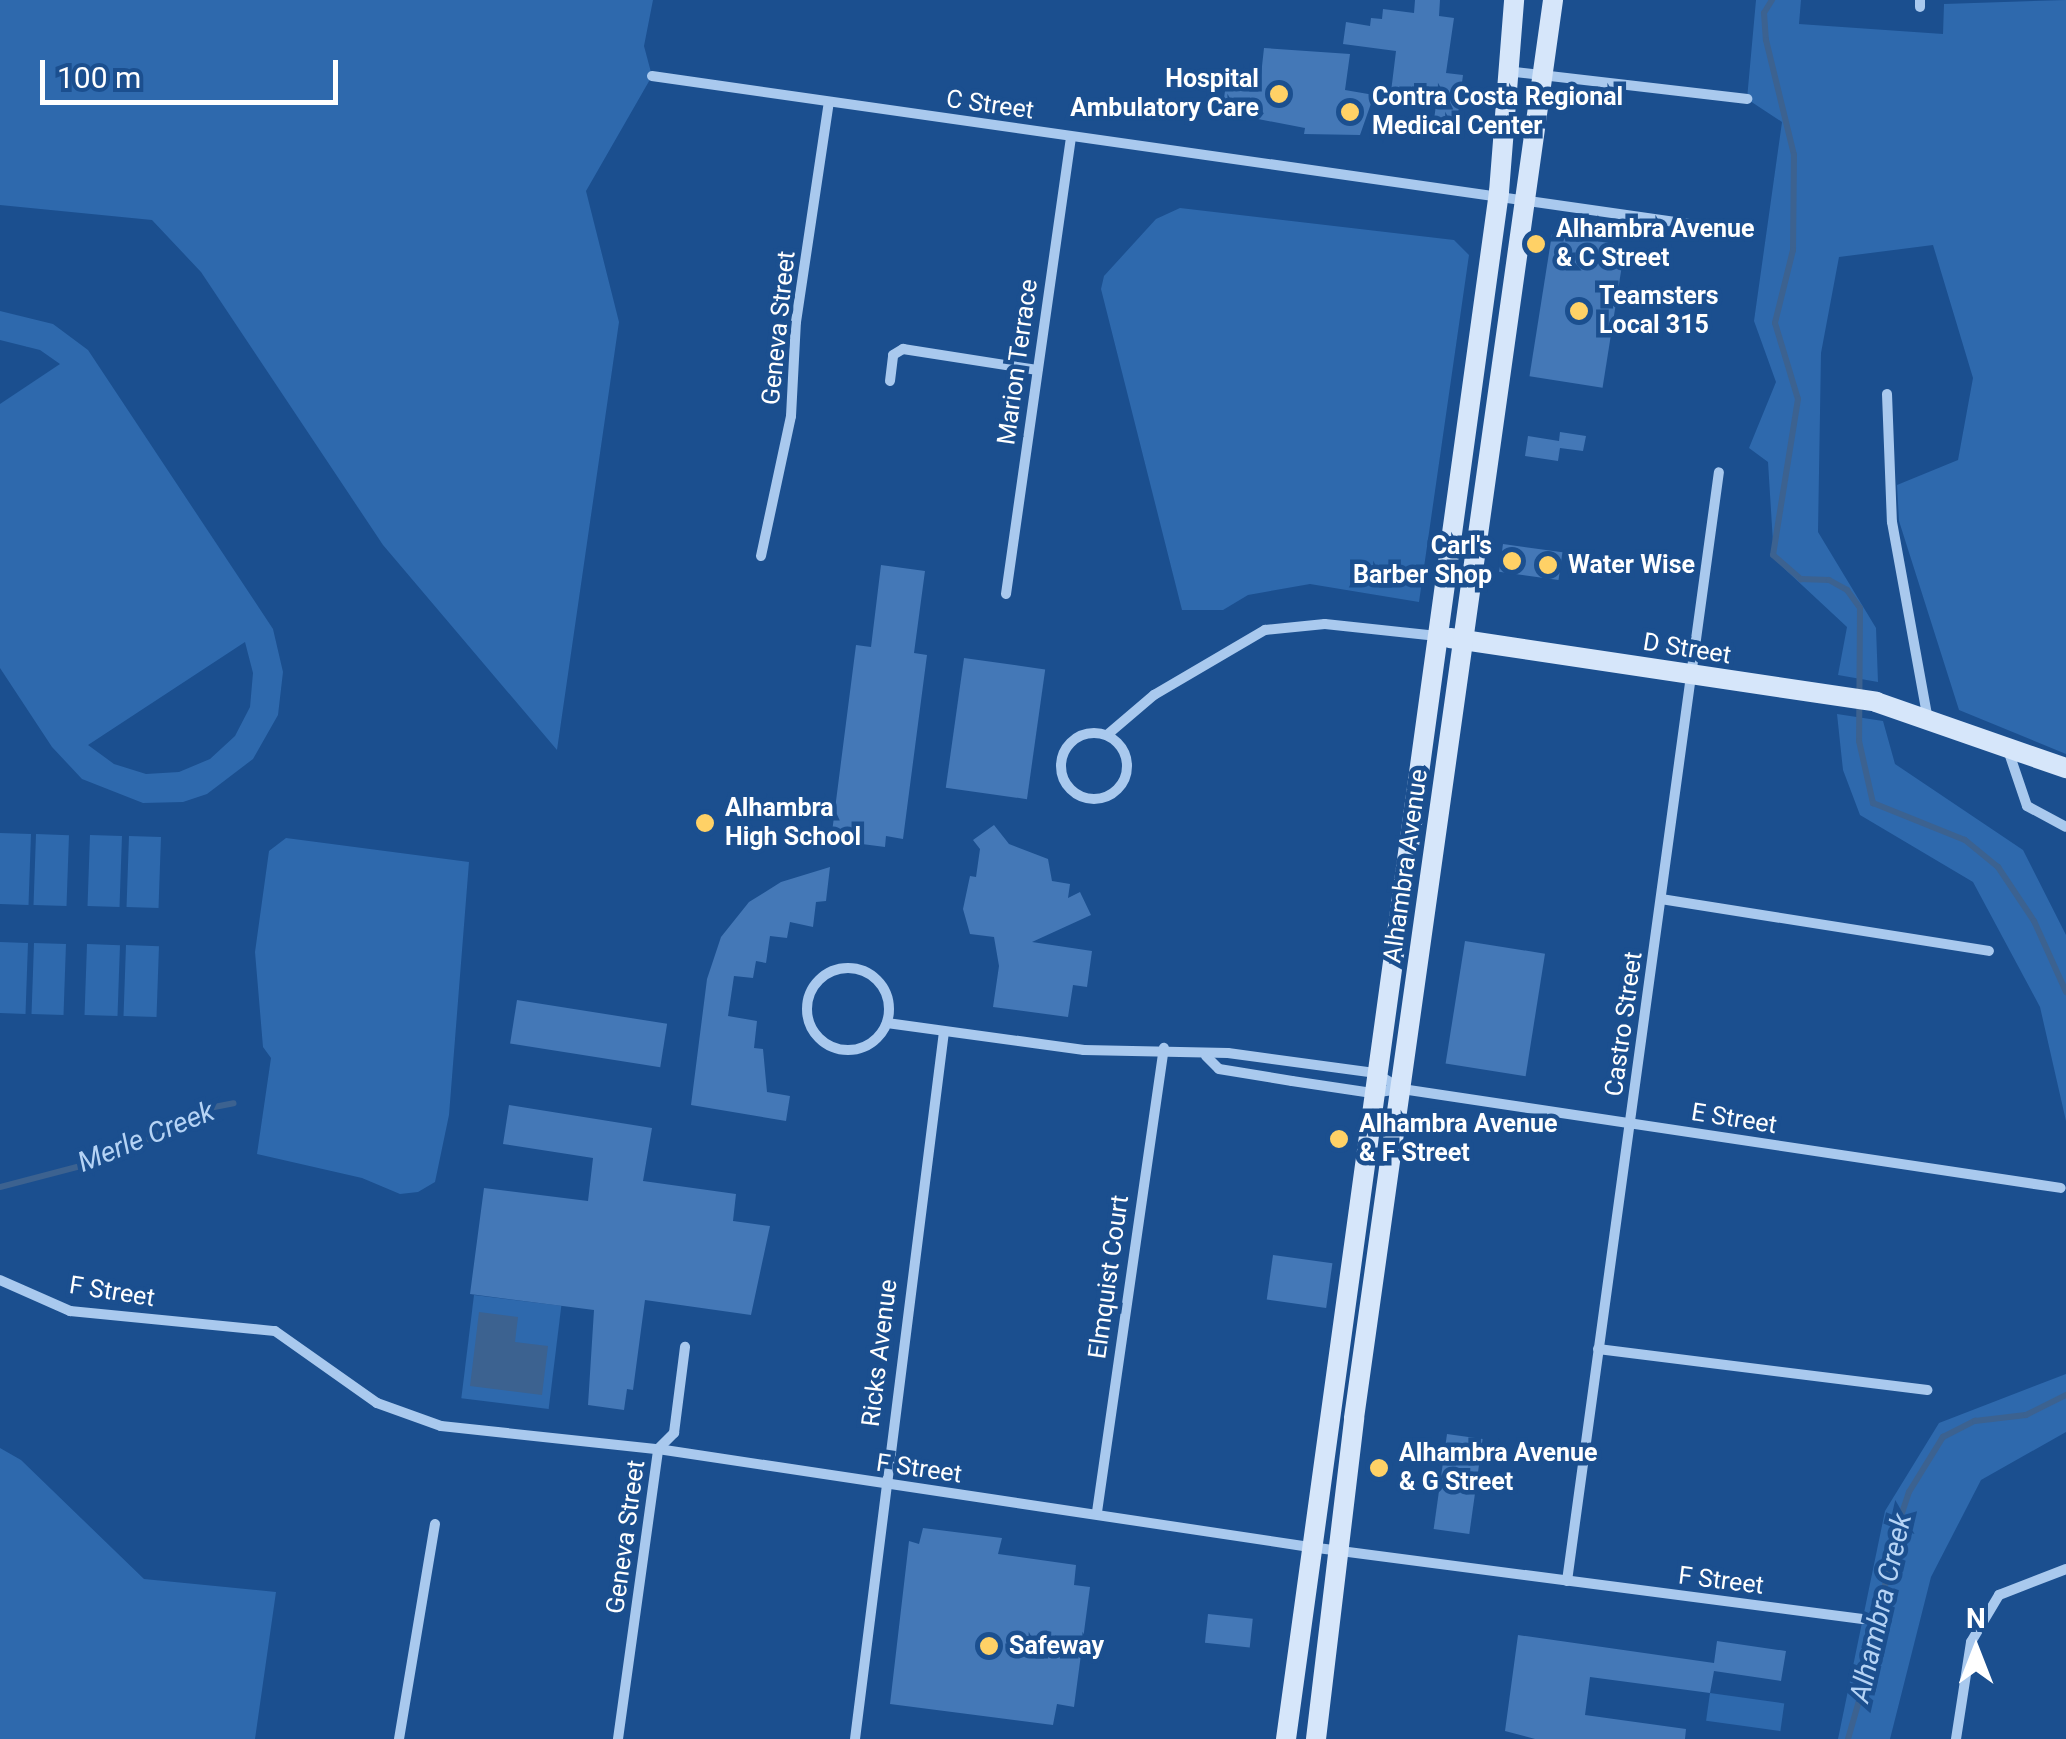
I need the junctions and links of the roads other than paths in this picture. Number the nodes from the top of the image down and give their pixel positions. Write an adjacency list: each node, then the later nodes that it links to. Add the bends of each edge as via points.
1 (1514, 0): 3 (main road, Alhambra Avenue)
2 (1553, 0): 4 (main road, Alhambra Avenue)
3 (1505, 70): 4 (street); 9 (main road, Alhambra Avenue)
4 (1542, 75): 6 (street); 10 (main road, Alhambra Avenue)
5 (652, 76): 7 (street, C Street)
6 (1747, 99)
7 (829, 102): 8 (street, C Street); 16 (street, Geneva Street, via 796,322 791,416)
8 (1071, 136): 9 (street, C Street); 12 (street, Marion Terrace)
9 (1499, 192): 10 (street, C Street); 18 (main road, Alhambra Avenue)
10 (1527, 197): 11 (street, C Street); 19 (main road, Alhambra Avenue)
11 (1738, 230)
12 (1037, 370): 13 (street, via 903,349 894,355); 17 (street, Marion Terrace)
13 (890, 381)
14 (1887, 394): 21 (street, via 1892,522)
15 (1719, 472): 20 (street, Castro Street)
16 (761, 556)
17 (1006, 594)
18 (1438, 636): 19 (main road, D Street); 22 (street, via 1325,624 1265,630 1218,652); 33 (main road, Alhambra Avenue)
19 (1463, 640): 20 (main road, D Street); 35 (main road, Alhambra Avenue)
20 (1691, 676): 21 (main road, D Street, via 1876,702); 26 (street, Castro Street)
21 (1927, 716): 23 (main road, D Street)
22 (1107, 735): 22 (street, via 1085,734 1062,756 1063,778 1078,794 1110,796 1125,780 1127,759)
23 (2006, 746): 24 (main road, D Street); 25 (street, via 2028,806)
24 (2066, 768)
25 (2066, 827)
26 (1661, 899): 27 (street); 36 (street, Castro Street)
27 (1989, 951)
28 (887, 1023): 28 (street, via 888,998 866,972 833,971 809,998 814,1032 833,1046 866,1046); 29 (street, E Street)
29 (944, 1032): 30 (street, E Street, via 1084,1050); 43 (street, Ricks Avenue)
30 (1164, 1048): 31 (street, E Street); 44 (street, Elmquist Court)
31 (1206, 1056): 32 (street, E Street, via 1228,1052); 34 (street, E Street, via 1219,1070)
32 (1313, 1065): 33 (street, E Street); 34 (street)
33 (1374, 1083): 34 (street, E Street); 35 (street, E Street); 35 (street, E Street); 46 (main road, Alhambra Avenue)
34 (1311, 1084)
35 (1402, 1088): 36 (street, E Street); 47 (main road, Alhambra Avenue)
36 (1630, 1123): 37 (street, E Street); 40 (street, Castro Street)
37 (2061, 1188)
38 (0, 1280): 42 (street, F Street, via 70,1311 275,1331 377,1402 442,1426)
39 (684, 1347): 42 (street, Geneva Street, via 674,1433)
40 (1598, 1348): 41 (street); 49 (street, Castro Street)
41 (1927, 1390)
42 (658, 1449): 43 (street, F Street); 52 (street, Geneva Street)
43 (883, 1485): 44 (street, F Street); 53 (street, Ricks Avenue)
44 (1097, 1512): 46 (street, F Street)
45 (436, 1524): 51 (street)
46 (1310, 1548): 47 (street, F Street); 54 (main road, Alhambra Avenue)
47 (1341, 1550): 49 (street, F Street); 55 (main road, Alhambra Avenue)
48 (2066, 1570): 56 (street, via 1999,1595 1970,1642)
49 (1567, 1581): 50 (street, F Street)
50 (1862, 1619)
51 (400, 1739)
52 (618, 1739)
53 (855, 1739)
54 (1286, 1739)
55 (1316, 1739)
56 (1956, 1739)

